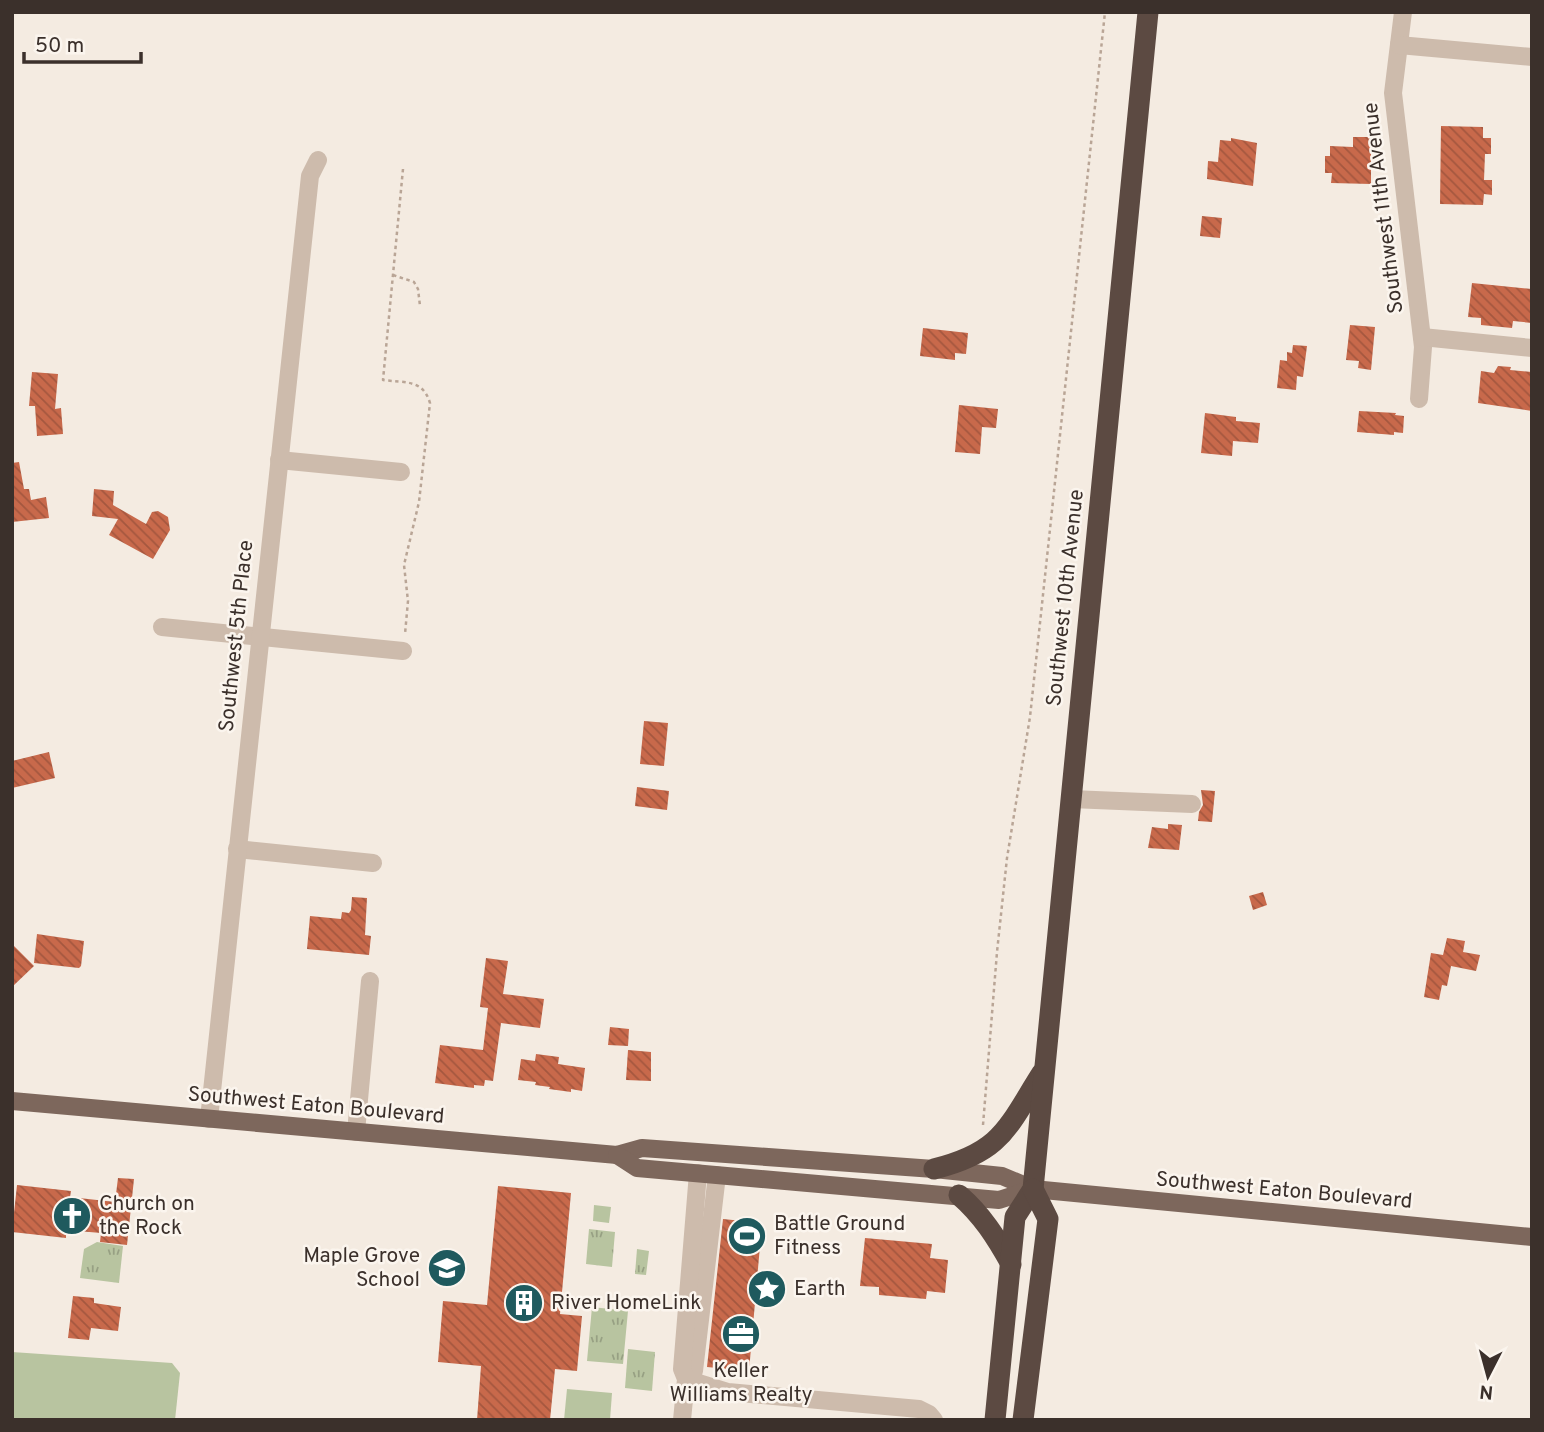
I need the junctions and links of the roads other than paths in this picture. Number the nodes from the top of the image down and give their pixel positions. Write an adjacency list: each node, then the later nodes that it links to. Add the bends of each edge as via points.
1 (1148, 12): 14 (highway, Southwest 10th Avenue)
2 (1403, 12): 3 (street, Southwest 11th Avenue)
3 (1399, 45): 4 (street); 6 (street, Southwest 11th Avenue, via 1393,93)
4 (1532, 57)
5 (318, 160): 9 (street, Southwest 5th Place, via 310,176)
6 (1422, 337): 7 (street); 8 (street, Southwest 11th Avenue)
7 (1532, 348)
8 (1419, 399)
9 (279, 460): 10 (street); 12 (street, Southwest 5th Place)
10 (401, 472)
11 (162, 627): 12 (street)
12 (260, 636): 13 (street); 16 (street, Southwest 5th Place)
13 (403, 651)
14 (1071, 799): 15 (street); 19 (highway, Southwest 10th Avenue)
15 (1192, 804)
16 (237, 849): 17 (street); 21 (street, Southwest 5th Place)
17 (373, 863)
18 (370, 981): 22 (street)
19 (1045, 1068): 25 (highway, via 1009,1125 987,1149); 28 (highway, Southwest 10th Avenue)
20 (12, 1101): 21 (main road, Southwest Eaton Boulevard)
21 (209, 1119): 22 (main road, Southwest Eaton Boulevard)
22 (356, 1132): 23 (main road, Southwest Eaton Boulevard)
23 (617, 1155): 24 (main road, Southwest Eaton Boulevard, via 642,1148); 26 (main road, Southwest Eaton Boulevard, via 637,1168)
24 (779, 1158): 25 (main road, Southwest Eaton Boulevard); 26 (main road, via 748,1166 712,1164)
25 (934, 1169): 28 (main road, Southwest Eaton Boulevard, via 1002,1176)
26 (698, 1173): 27 (main road, Southwest Eaton Boulevard); 32 (street, via 682,1369)
27 (717, 1175): 29 (main road, Southwest Eaton Boulevard); 32 (street, via 696,1361)
28 (1033, 1189): 29 (main road, Southwest Eaton Boulevard, via 999,1200); 30 (main road, Southwest Eaton Boulevard); 31 (highway, Southwest 10th Avenue, via 1015,1217); 37 (highway, via 1048,1219)
29 (959, 1195): 31 (highway, via 992,1229)
30 (1532, 1237)
31 (1011, 1264): 36 (highway, Southwest 10th Avenue)
32 (686, 1379): 33 (street, via 728,1392); 34 (street)
33 (868, 1411): 35 (street, via 919,1409)
34 (682, 1420)
35 (933, 1420)
36 (995, 1420)
37 (1023, 1420)

